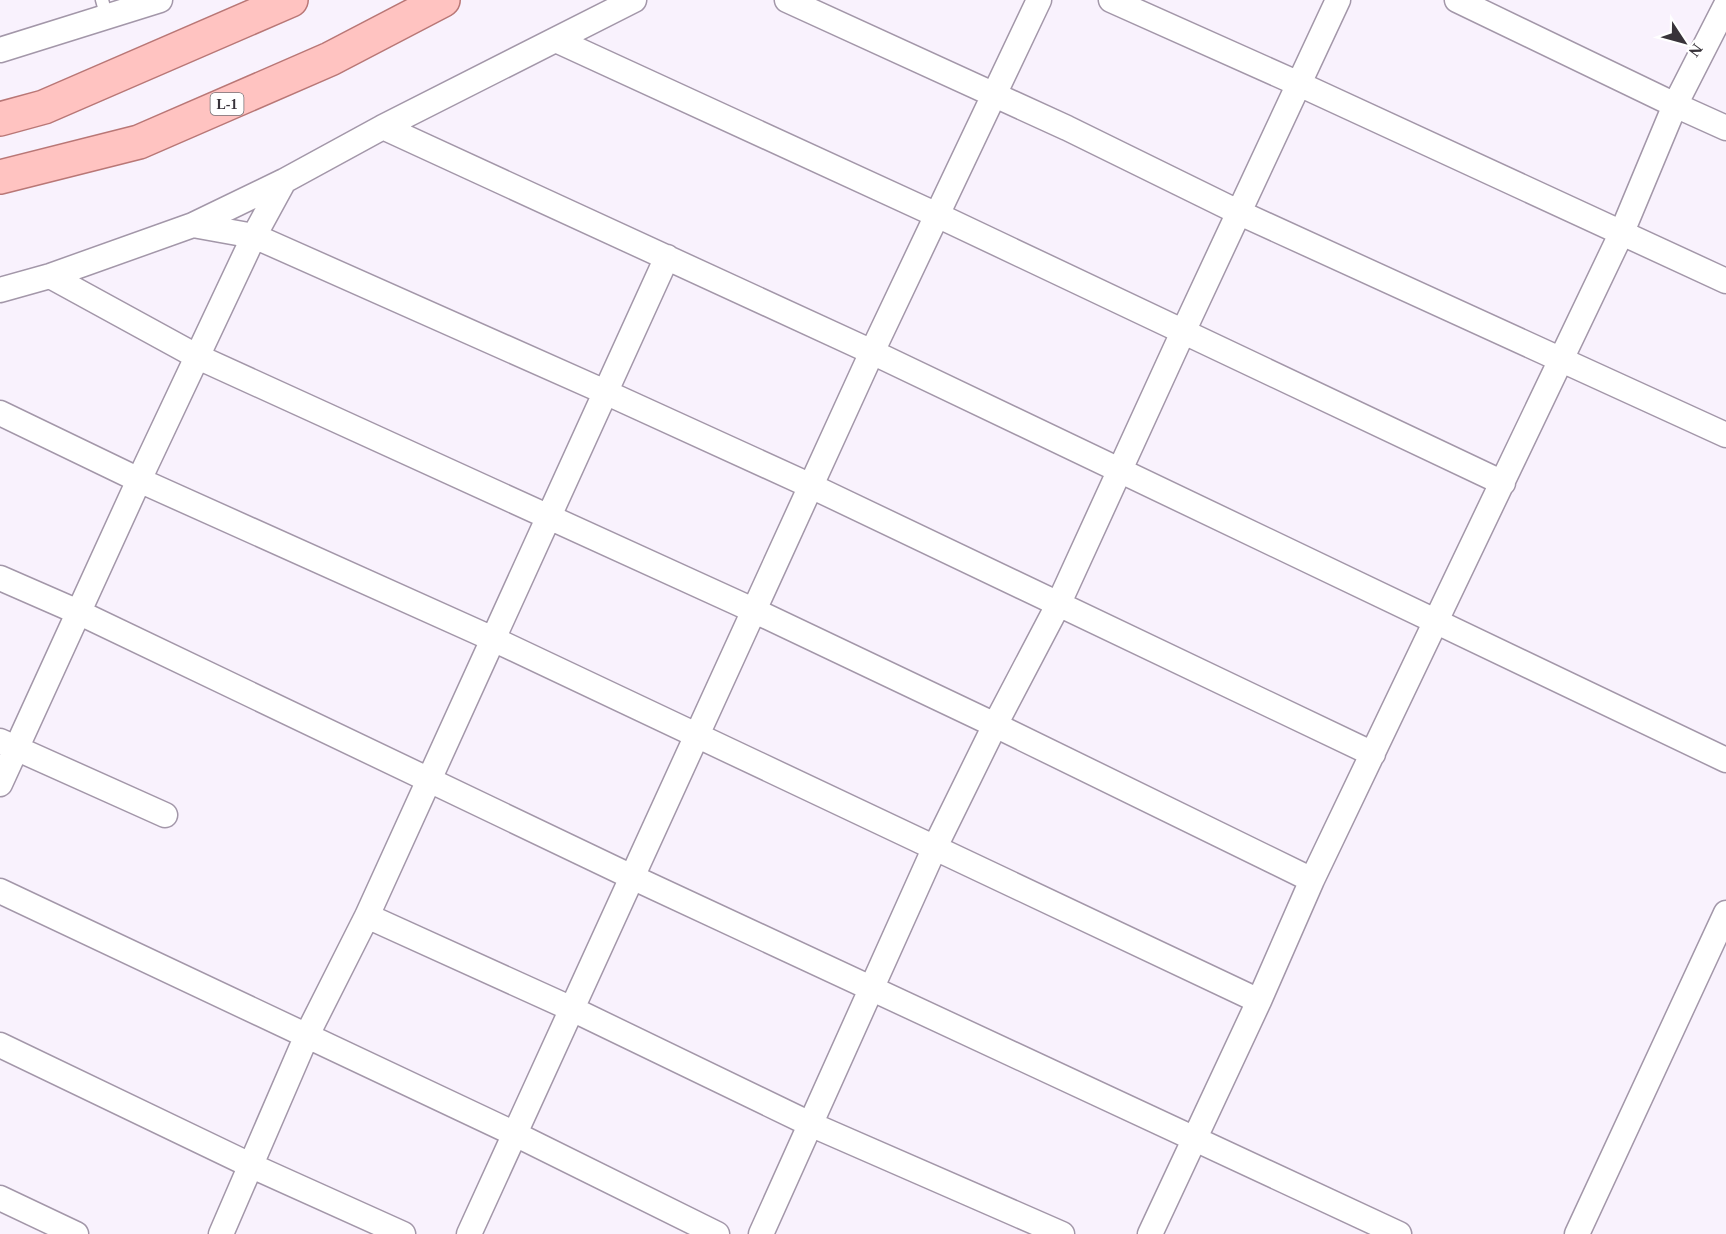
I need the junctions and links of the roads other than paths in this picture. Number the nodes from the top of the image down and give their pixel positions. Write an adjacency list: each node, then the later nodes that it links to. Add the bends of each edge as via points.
1 (160, 0): 11 (street)
2 (291, 0): 17 (main road, via 44,107)
3 (443, 0): 20 (main road, L-1, via 330,59 139,142)
4 (634, 0): 12 (street)
5 (787, 0): 15 (street)
6 (1039, 0): 15 (street)
7 (1111, 0): 14 (street)
8 (1338, 0): 14 (street)
9 (1457, 0): 16 (street)
10 (1726, 5): 16 (street)
11 (105, 9): 13 (street)
12 (556, 40): 18 (street); 23 (street)
13 (0, 50)
14 (1299, 84): 22 (street); 25 (street)
15 (994, 96): 22 (street); 23 (street)
16 (1675, 105): 19 (street); 25 (street)
17 (0, 119)
18 (383, 128): 21 (street); 27 (street)
19 (1726, 128)
20 (0, 177)
21 (284, 181): 24 (street); 26 (street)
22 (1240, 213): 31 (street); 34 (street)
23 (937, 215): 31 (street); 32 (street)
24 (194, 225): 26 (street); 28 (street)
25 (1622, 232): 29 (street); 34 (street)
26 (254, 236): 33 (street); 35 (street)
27 (667, 257): 32 (street); 35 (street)
28 (50, 276): 30 (street); 33 (street)
29 (1726, 281)
30 (0, 290)
31 (1183, 332): 38 (street); 40 (street)
32 (872, 352): 38 (street); 41 (street)
33 (198, 357): 39 (street); 42 (street)
34 (1563, 359): 37 (street); 40 (street)
35 (605, 392): 41 (street); 42 (street)
36 (0, 413): 39 (street)
37 (1726, 435)
38 (1120, 470): 44 (street); 47 (street)
39 (139, 480): 46 (street); 48 (street)
40 (1503, 483): 47 (street)
41 (811, 486): 44 (street); 45 (street)
42 (549, 517): 45 (street); 48 (street)
43 (0, 578): 46 (street)
44 (1058, 605): 49 (street); 52 (street)
45 (753, 610): 49 (street); 50 (street)
46 (78, 612): 51 (street); 54 (street)
47 (1435, 621): 52 (street); 53 (street)
48 (493, 639): 50 (street); 54 (street)
49 (995, 725): 57 (street); 59 (street)
50 (696, 736): 57 (street); 58 (street)
51 (9, 745): 55 (street); 56 (street)
52 (1373, 754): 59 (street)
53 (1726, 760)
54 (429, 780): 58 (street); 62 (street)
55 (0, 784)
56 (165, 815)
57 (935, 847): 63 (street); 64 (street)
58 (632, 876): 63 (street); 65 (street)
59 (1312, 880): 64 (street)
60 (0, 891): 66 (street)
61 (1726, 913): 82 (street)
62 (367, 916): 65 (street); 66 (street)
63 (872, 987): 68 (street); 70 (street)
64 (1259, 1001): 70 (street)
65 (572, 1009): 68 (street); 69 (street)
66 (307, 1035): 69 (street); 71 (street)
67 (0, 1045): 71 (street)
68 (810, 1124): 78 (street); 79 (street)
69 (515, 1134): 76 (street); 77 (street)
70 (1195, 1139): 80 (street); 81 (street)
71 (252, 1166): 74 (street); 75 (street)
72 (0, 1198): 73 (street)
73 (76, 1234)
74 (220, 1234)
75 (403, 1234)
76 (469, 1234)
77 (717, 1234)
78 (761, 1234)
79 (1062, 1234)
80 (1150, 1234)
81 (1399, 1234)
82 (1577, 1234)

